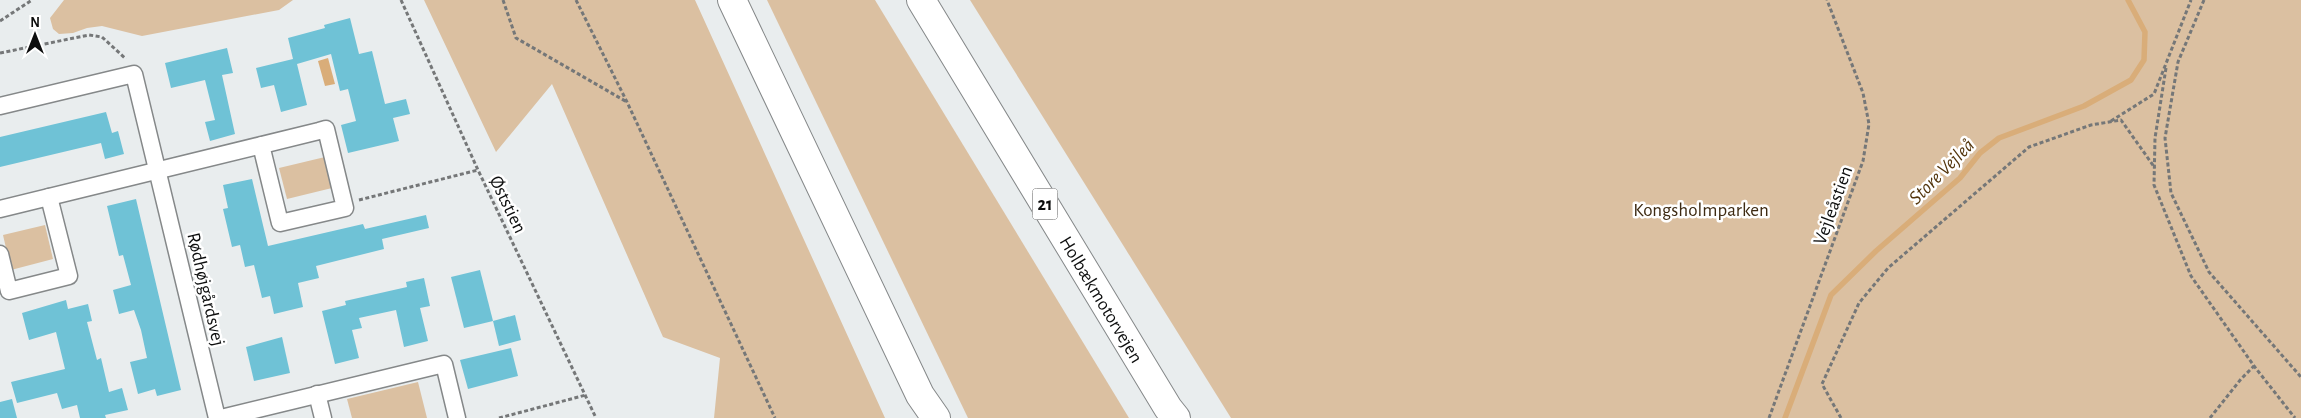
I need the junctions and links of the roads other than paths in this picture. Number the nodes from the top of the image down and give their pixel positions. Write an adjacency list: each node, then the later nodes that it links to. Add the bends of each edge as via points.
1 (732, 0): 10 (highway)
2 (921, 0): 11 (highway, Holbækmotorvejen / 21)
3 (0, 106): 5 (street, Rødhøjgårdsvej, via 134,74)
4 (261, 145): 4 (street, via 280,223 345,208 326,129); 5 (street)
5 (158, 170): 6 (street); 12 (street, Rødhøjgårdsvej)
6 (49, 196): 7 (street); 8 (street, via 69,276 9,291)
7 (0, 209)
8 (0, 254)
9 (317, 394): 13 (street); 14 (street); 15 (street, via 444,364)
10 (923, 406): 16 (highway)
11 (1172, 415)
12 (217, 418)
13 (221, 418)
14 (323, 418)
15 (457, 418)
16 (936, 418)

